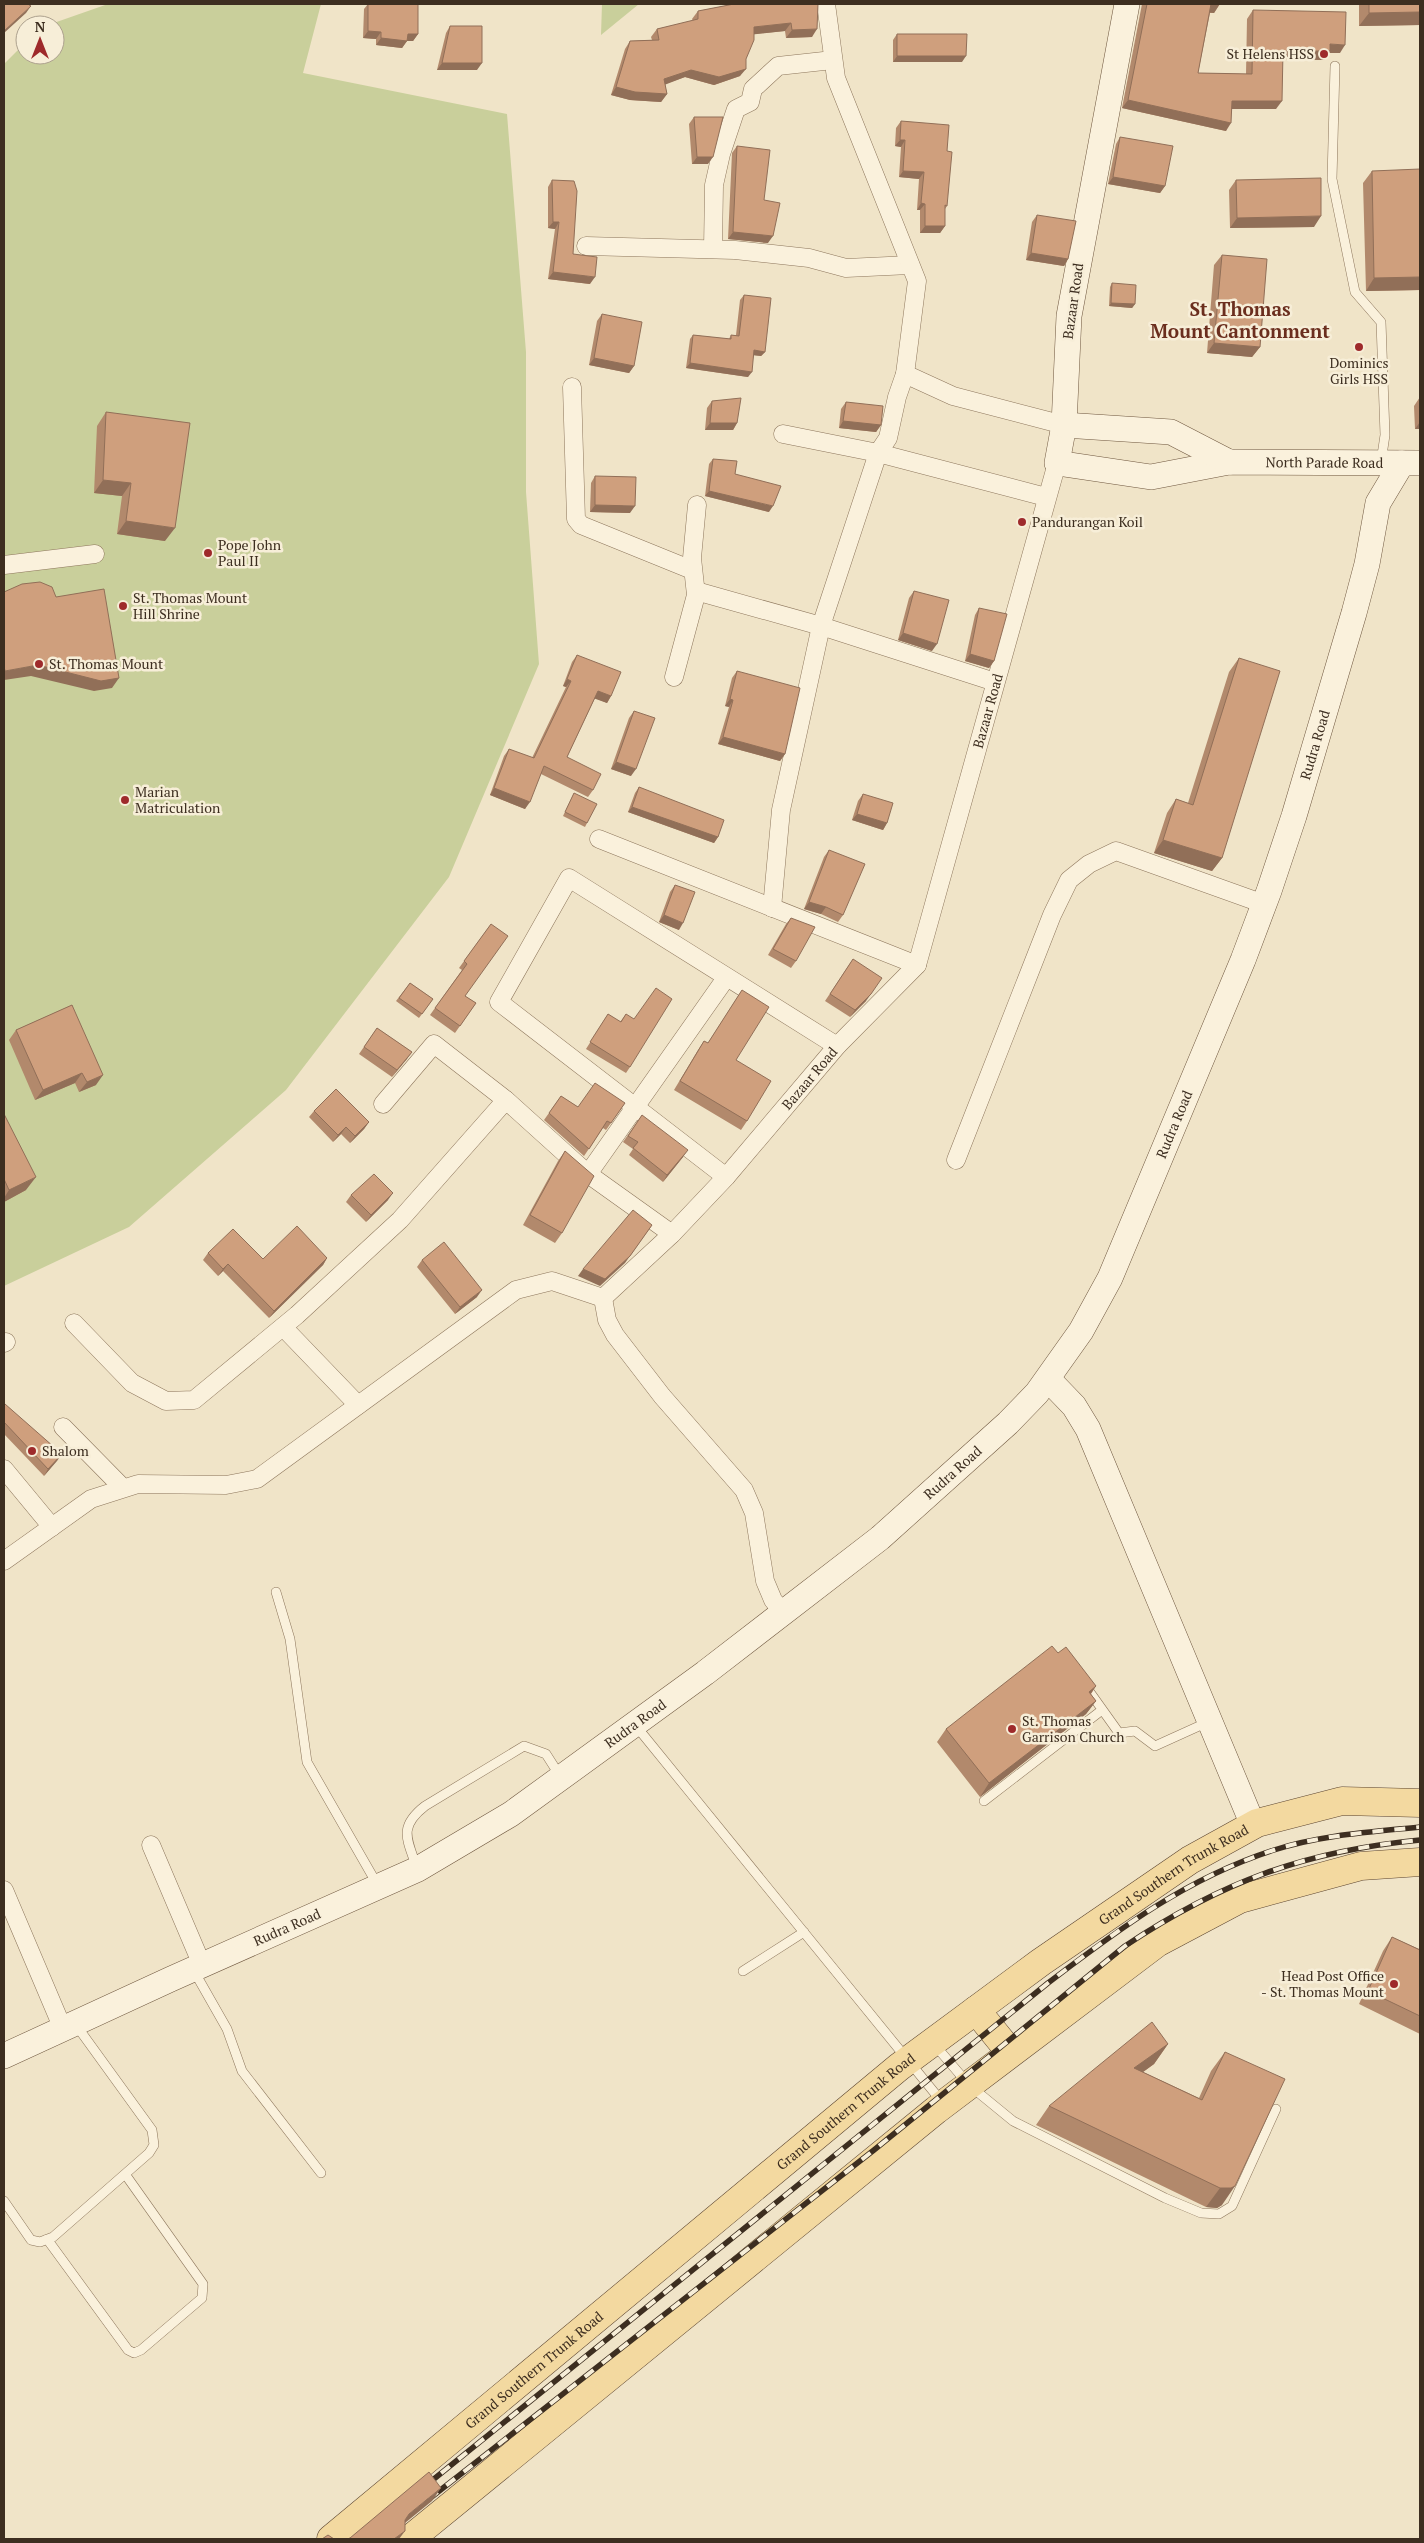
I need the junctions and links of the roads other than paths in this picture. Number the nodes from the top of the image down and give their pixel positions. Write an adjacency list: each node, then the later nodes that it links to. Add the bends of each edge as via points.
1 (826, 4): 3 (street)
2 (1127, 4): 10 (street, Bazaar Road, via 1069,316)
3 (833, 60): 6 (street, via 778,66 753,89 750,102 736,109 714,185); 7 (street, via 836,78)
4 (1335, 66): 15 (lane, via 1332,179 1354,292 1381,322 1385,435)
5 (586, 246): 6 (street)
6 (713, 249): 7 (street, via 809,258 846,268)
7 (910, 265): 8 (street, via 917,280)
8 (905, 374): 10 (street, via 953,396); 12 (street, via 888,438)
9 (572, 387): 21 (street, via 576,519 580,525)
10 (1064, 425): 13 (street, North Parade Road, via 1171,432); 14 (street, Bazaar Road)
11 (783, 434): 12 (street)
12 (878, 453): 16 (street); 23 (street)
13 (1228, 462): 14 (street, North Parade Road, via 1151,477); 15 (street, North Parade Road)
14 (1057, 463): 16 (street, Bazaar Road)
15 (1390, 463): 17 (street, Rudra Road); 17 (street)
16 (1046, 497): 25 (street, Bazaar Road)
17 (1378, 503): 27 (street, Rudra Road, via 1354,613 1294,816)
18 (697, 505): 21 (street)
19 (95, 554): 20 (street)
20 (4, 565)
21 (692, 570): 22 (street)
22 (696, 591): 23 (street); 24 (street)
23 (821, 626): 25 (street); 28 (street, via 781,810)
24 (674, 677)
25 (995, 682): 29 (street, Bazaar Road)
26 (599, 840): 28 (street)
27 (1264, 904): 35 (street, via 1116,851 1089,864 1069,880 1052,915); 42 (street, Rudra Road, via 1110,1278 1081,1331)
28 (772, 908): 29 (street)
29 (917, 964): 31 (street, Bazaar Road)
30 (726, 978): 31 (street); 34 (street); 34 (street, via 569,878 499,1002)
31 (837, 1046): 37 (street, Bazaar Road)
32 (506, 1100): 33 (street, via 434,1044); 36 (street); 41 (street, via 400,1220)
33 (383, 1104)
34 (635, 1109): 36 (street); 37 (street)
35 (956, 1160)
36 (588, 1174): 38 (street)
37 (726, 1177): 38 (street, Bazaar Road)
38 (672, 1234): 39 (street, Bazaar Road)
39 (603, 1298): 43 (street, via 552,1280 516,1290); 50 (street, via 607,1320 615,1335 662,1396 744,1490 754,1513 765,1581)
40 (74, 1323): 41 (street, via 132,1383 166,1401 194,1400)
41 (283, 1327): 43 (street)
42 (1048, 1379): 50 (street, Rudra Road, via 1008,1424 887,1531); 53 (street, via 1074,1406 1088,1429)
43 (358, 1405): 46 (street, via 257,1479 226,1485 138,1484)
44 (63, 1427): 46 (street)
45 (4, 1469): 47 (street)
46 (123, 1488): 47 (street, via 91,1499)
47 (52, 1526): 48 (street)
48 (4, 1561)
49 (276, 1592): 62 (lane, via 290,1639 307,1762)
50 (783, 1613): 54 (street, Rudra Road)
51 (1082, 1681): 52 (lane)
52 (1102, 1710): 53 (lane, via 1118,1733 1135,1731 1155,1746); 56 (lane)
53 (1210, 1721): 58 (street)
54 (635, 1725): 55 (street, Rudra Road); 64 (lane)
55 (562, 1778): 61 (street, Rudra Road, via 495,1824); 61 (lane, via 546,1754 524,1746 425,1806 411,1817 408,1828 407,1839)
56 (984, 1801)
57 (1420, 1803): 58 (main road, Grand Southern Trunk Road, via 1342,1801)
58 (1253, 1825): 67 (main road, Grand Southern Trunk Road, via 1190,1860)
59 (151, 1845): 65 (street)
60 (1420, 1862): 70 (main road, via 1361,1866 1240,1899 1157,1943)
61 (418, 1869): 62 (street, Rudra Road)
62 (379, 1887): 65 (street, Rudra Road)
63 (4, 1890): 68 (street)
64 (804, 1932): 66 (lane); 72 (lane)
65 (197, 1967): 68 (street, Rudra Road); 76 (lane, via 228,2029 242,2071)
66 (744, 1971)
67 (976, 2010): 69 (main road, Grand Southern Trunk Road); 70 (main road)
68 (69, 2026): 71 (street, Rudra Road); 77 (lane, via 152,2130 154,2145 149,2153)
69 (932, 2042): 72 (main road, Grand Southern Trunk Road); 73 (lane)
70 (1010, 2052): 73 (main road)
71 (4, 2056)
72 (909, 2060): 74 (lane); 80 (main road, Grand Southern Trunk Road)
73 (969, 2085): 74 (main road); 75 (lane, via 1013,2121 1201,2213 1219,2214 1232,2206)
74 (944, 2104): 81 (main road)
75 (1276, 2109)
76 (321, 2173)
77 (124, 2174): 79 (lane); 79 (lane, via 203,2284 204,2292 202,2298 141,2350 134,2353 128,2350)
78 (4, 2202): 79 (lane, via 31,2240 40,2242)
79 (47, 2239)
80 (331, 2539)
81 (410, 2539)

